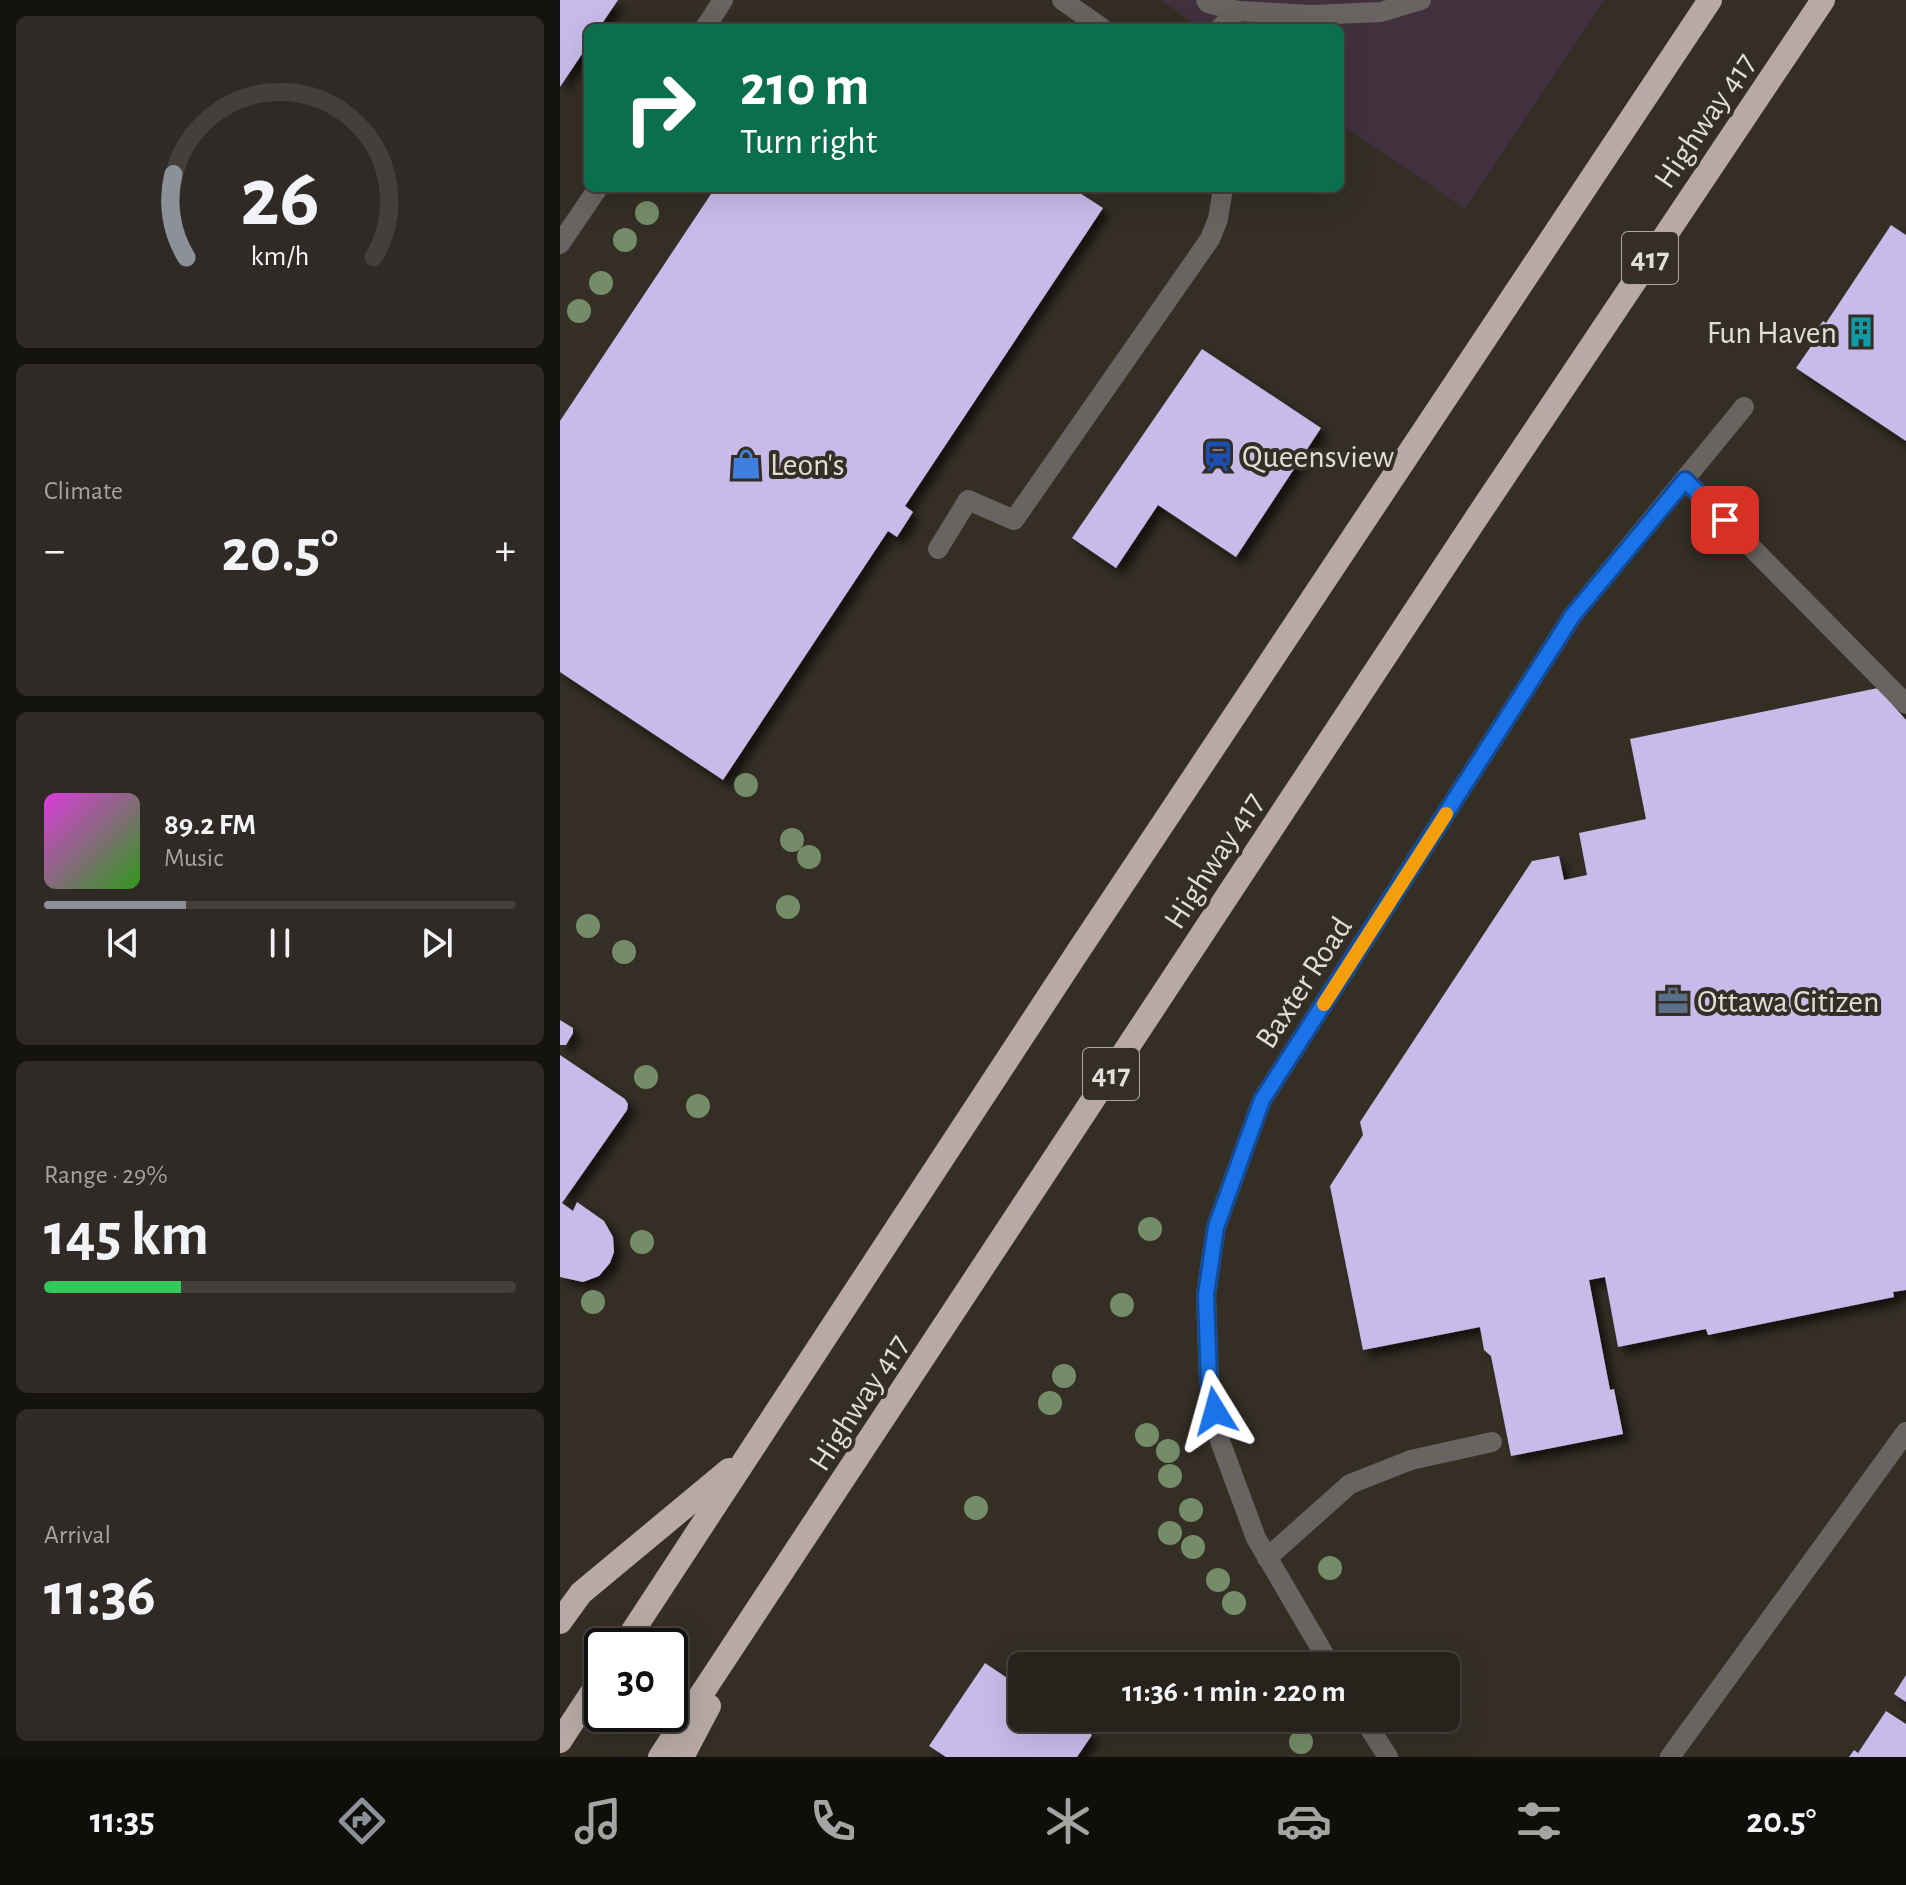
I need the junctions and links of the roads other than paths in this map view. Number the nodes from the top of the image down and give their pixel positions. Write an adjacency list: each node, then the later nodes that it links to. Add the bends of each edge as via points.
1 (723, 0): 8 (street)
2 (1062, 0): 9 (street)
3 (1206, 0): 7 (street)
4 (1421, 0): 7 (street, via 1381,12)
5 (1710, 0): 20 (highway)
6 (1823, 0): 24 (highway, Highway 417 / 417)
7 (1238, 11): 10 (street)
8 (708, 24)
9 (1096, 24)
10 (1224, 24)
11 (595, 192): 13 (street)
12 (1222, 192): 16 (street, via 1210,239 1014,520 968,500)
13 (560, 244)
14 (1744, 407): 15 (street, Baxter Road)
15 (1685, 480): 17 (street); 21 (street, Baxter Road, via 1573,615 1262,1100 1216,1227 1206,1295 1209,1380 1220,1441)
16 (938, 549)
17 (1906, 704)
18 (1906, 1432): 32 (street)
19 (1492, 1442): 21 (street, via 1411,1460 1350,1484)
20 (749, 1453): 22 (highway, via 581,1593); 23 (highway)
21 (1267, 1558): 25 (street, Baxter Road)
22 (560, 1622)
23 (635, 1628)
24 (745, 1631): 29 (highway, Highway 417 / 417); 30 (highway)
25 (1323, 1652)
26 (584, 1704): 28 (highway)
27 (1372, 1732): 31 (street)
28 (560, 1741)
29 (660, 1757)
30 (682, 1757)
31 (1388, 1757)
32 (1670, 1757)

